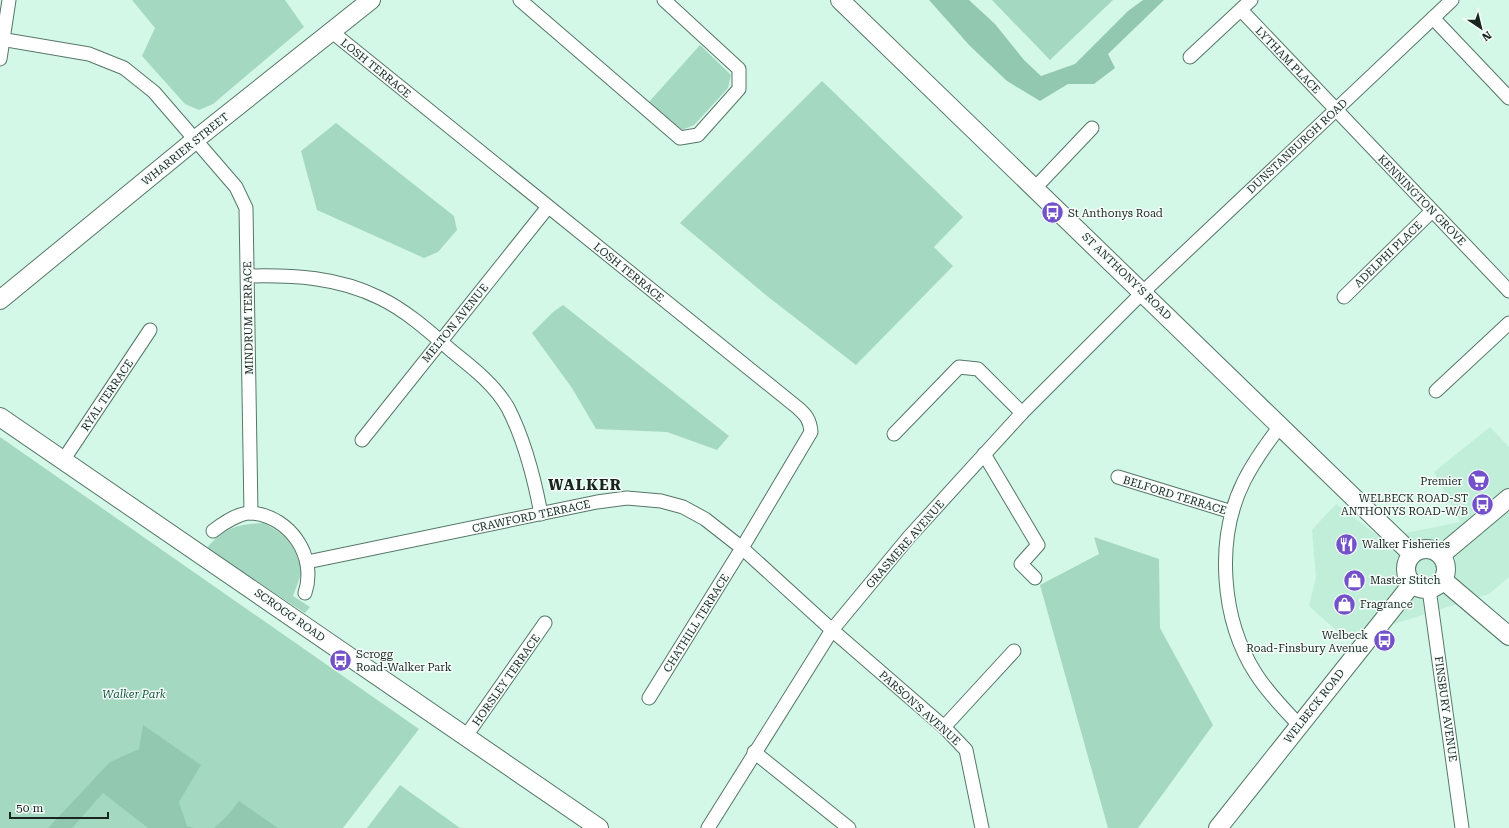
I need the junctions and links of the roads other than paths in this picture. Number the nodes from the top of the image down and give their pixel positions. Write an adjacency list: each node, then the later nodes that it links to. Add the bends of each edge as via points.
1 (9, 0): 11 (street)
2 (371, 0): 10 (street, WHARRIER STREET)
3 (520, 0): 4 (street, via 680,138 698,135 739,89 739,69)
4 (664, 0)
5 (840, 0): 18 (street, ST ANTHONY'S ROAD)
6 (1251, 0): 8 (street)
7 (1452, 0): 9 (street, DUNSTANBURGH ROAD)
8 (1241, 10): 12 (street); 15 (street, LYTHAM PLACE)
9 (1433, 18): 14 (street); 15 (street, DUNSTANBURGH ROAD)
10 (332, 32): 17 (street, WHARRIER STREET); 19 (street, LOSH TERRACE)
11 (2, 40): 13 (street); 17 (street, MINDRUM TERRACE, via 89,54 124,68 154,92)
12 (1190, 57)
13 (0, 59)
14 (1509, 98)
15 (1336, 109): 20 (street, KENNINGTON GROVE); 23 (street, DUNSTANBURGH ROAD)
16 (1092, 128): 18 (street)
17 (195, 140): 21 (street, MINDRUM TERRACE, via 236,187 246,208); 25 (street, WHARRIER STREET)
18 (1035, 188): 23 (street, ST ANTHONY'S ROAD)
19 (548, 207): 28 (street, MELTON AVENUE); 43 (street, LOSH TERRACE, via 806,414 811,432)
20 (1432, 211): 22 (street, KENNINGTON GROVE); 24 (street, ADELPHI PLACE)
21 (248, 276): 28 (street, via 291,275 338,282 381,298); 40 (street, MINDRUM TERRACE)
22 (1509, 291)
23 (1143, 292): 30 (street, GRASMERE AVENUE); 32 (street, ST ANTHONY'S ROAD)
24 (1344, 297)
25 (0, 300)
26 (1509, 323): 29 (street)
27 (150, 330): 36 (street, RYAL TERRACE)
28 (440, 340): 34 (street, MELTON AVENUE); 41 (street, via 486,379 507,407 522,440 534,477)
29 (1436, 391)
30 (1022, 413): 33 (street, via 978,369 959,367); 35 (street, GRASMERE AVENUE)
31 (0, 417): 36 (street, SCROGG ROAD)
32 (1281, 425): 39 (street, via 1257,457 1243,482); 44 (street, ST ANTHONY'S ROAD)
33 (894, 434)
34 (362, 440)
35 (984, 454): 47 (street, via 1038,545 1021,564); 52 (street, GRASMERE AVENUE, via 909,537)
36 (64, 459): 58 (street, SCROGG ROAD)
37 (1118, 477): 39 (street, BELFORD TERRACE)
38 (1509, 498): 45 (street)
39 (1232, 512): 56 (street, via 1226,552 1230,614 1241,646 1256,674)
40 (251, 513): 42 (street, via 228,520); 46 (street, via 276,520 291,531)
41 (541, 514): 43 (street, CRAWFORD TERRACE, via 627,498 661,501 683,507 705,519); 46 (street, CRAWFORD TERRACE)
42 (213, 531)
43 (742, 548): 52 (street, CRAWFORD TERRACE); 55 (street, CHATHILL TERRACE)
44 (1412, 554): 45 (street, via 1427,548); 48 (street, via 1405,572)
45 (1442, 555): 49 (street, via 1446,570)
46 (307, 562): 50 (street, via 309,582)
47 (1035, 578)
48 (1412, 584): 49 (street, via 1420,588); 56 (street, WELBECK ROAD)
49 (1436, 584): 53 (street); 65 (street, FINSBURY AVENUE)
50 (305, 593)
51 (545, 623): 58 (street, HORSLEY TERRACE)
52 (832, 630): 57 (street, PARSON'S AVENUE); 59 (street, GRASMERE AVENUE)
53 (1509, 636)
54 (1014, 651): 57 (street)
55 (649, 698)
56 (1299, 725): 64 (street, WELBECK ROAD)
57 (944, 727): 63 (street, PARSON'S AVENUE, via 966,750)
58 (466, 736): 60 (street, SCROGG ROAD)
59 (754, 752): 61 (street, GRASMERE AVENUE); 62 (street)
60 (599, 828)
61 (708, 828)
62 (849, 828)
63 (982, 828)
64 (1218, 828)
65 (1462, 828)

